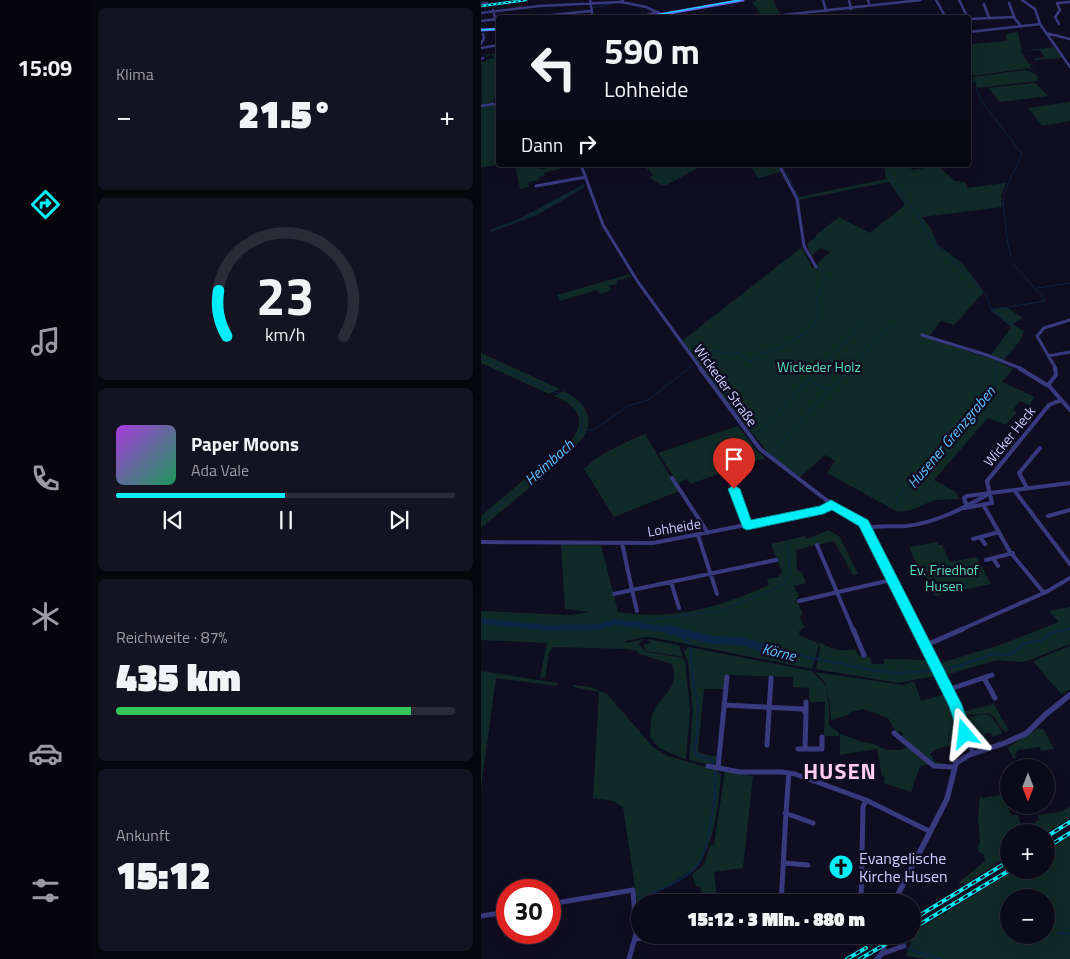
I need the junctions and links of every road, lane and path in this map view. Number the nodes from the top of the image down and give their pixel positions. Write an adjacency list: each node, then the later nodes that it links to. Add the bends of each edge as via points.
1 (743, 0): 26 (main road)
2 (823, 0): 24 (street)
3 (849, 0): 21 (street)
4 (886, 0): 17 (street)
5 (921, 0): 17 (street)
6 (936, 0): 32 (street)
7 (959, 0): 33 (street)
8 (1022, 0): 39 (street, via 1035,9)
9 (1032, 0): 19 (street)
10 (590, 1): 11 (street); 22 (street); 23 (street)
11 (620, 2): 26 (street)
12 (1064, 2): 13 (street); 40 (street, via 1057,3 1061,10 1055,17)
13 (1070, 2)
14 (487, 3): 16 (street)
15 (1009, 3): 34 (street)
16 (481, 4)
17 (887, 4): 21 (street)
18 (984, 4): 36 (street)
19 (1033, 5)
20 (493, 6): 22 (street)
21 (851, 9): 24 (street)
22 (494, 10): 25 (street); 27 (street)
23 (591, 11): 28 (street); 29 (street)
24 (826, 11): 31 (street)
25 (481, 13)
26 (660, 13): 30 (main road)
27 (496, 15)
28 (551, 15)
29 (592, 15)
30 (652, 15)
31 (781, 15)
32 (944, 15)
33 (966, 15)
34 (1015, 17): 36 (street); 41 (street)
35 (971, 18): 36 (street)
36 (989, 18)
37 (496, 20): 38 (street)
38 (481, 21)
39 (1040, 24): 41 (street); 45 (street)
40 (1059, 24)
41 (1021, 26): 44 (street)
42 (496, 29): 43 (main road)
43 (482, 32): 48 (street)
44 (971, 32)
45 (1046, 33): 46 (street); 49 (street)
46 (1070, 39)
47 (496, 45): 48 (street)
48 (481, 46)
49 (1070, 67)
50 (496, 104): 51 (street)
51 (481, 106)
52 (582, 167): 54 (street, Wickeder Straße)
53 (780, 167): 56 (street, via 797,198 804,246)
54 (586, 177): 55 (street); 73 (street, Wickeder Straße, via 603,225 638,282 753,441)
55 (536, 186)
56 (815, 267)
57 (1070, 320): 60 (street, via 1044,328 1039,334 1039,343)
58 (922, 335): 61 (street, via 999,360)
59 (1070, 352): 60 (street)
60 (1048, 356): 61 (street, via 1057,372)
61 (1048, 385): 62 (street)
62 (1061, 400): 63 (street); 72 (street, Wicker Heck, via 1049,405 987,481)
63 (1070, 410)
64 (1040, 448): 70 (street, via 1019,472)
65 (730, 477): 68 (street)
66 (672, 478): 83 (street)
67 (739, 481): 68 (street)
68 (732, 482): 80 (street)
69 (1070, 483): 70 (street)
70 (1027, 488): 71 (street)
71 (1014, 490): 72 (street); 95 (street)
72 (991, 494): 74 (street, via 992,503); 75 (street); 75 (street, via 965,496)
73 (831, 504): 80 (street, Lohheide, via 823,510); 81 (street, Wickeder Straße)
74 (984, 506): 75 (street); 82 (street)
75 (966, 507): 81 (street, via 919,524)
76 (1069, 510): 77 (street)
77 (1055, 514): 78 (street); 79 (street)
78 (1049, 516)
79 (1060, 519)
80 (747, 525): 83 (street, Lohheide)
81 (867, 528): 99 (street, Wickeder Straße)
82 (999, 532): 85 (street); 91 (street)
83 (708, 533): 84 (street, Lohheide)
84 (698, 535): 88 (street, Lohheide, via 653,543); 97 (street)
85 (980, 537): 86 (street); 89 (street)
86 (973, 539)
87 (481, 542): 88 (street, Lohheide)
88 (622, 543): 101 (street)
89 (985, 544)
90 (817, 545): 102 (street)
91 (1013, 553): 92 (street); 103 (street)
92 (993, 558): 94 (street); 96 (street)
93 (776, 560): 97 (street)
94 (986, 560)
95 (1070, 564)
96 (998, 566)
97 (710, 574): 100 (street); 105 (street)
98 (1070, 578): 103 (street)
99 (891, 580): 102 (street); 109 (street, Wickeder Straße)
100 (671, 582): 101 (street); 107 (street)
101 (632, 590): 104 (street); 108 (street)
102 (837, 592): 106 (street); 110 (street)
103 (1044, 592): 109 (street)
104 (614, 594)
105 (717, 594)
106 (799, 601)
107 (679, 608)
108 (637, 611)
109 (924, 646): 115 (street, Wickeder Straße)
110 (864, 655)
111 (992, 675): 114 (street)
112 (727, 677): 119 (street)
113 (771, 678): 120 (street)
114 (984, 678): 115 (street); 117 (street)
115 (947, 690): 127 (street, Wickeder Straße)
116 (1070, 695): 127 (street, via 1027,733)
117 (995, 698)
118 (806, 702): 121 (street)
119 (724, 705): 120 (street); 130 (street)
120 (769, 707): 121 (street, via 800,708); 124 (street)
121 (806, 712): 126 (street)
122 (894, 733): 129 (street, via 935,766)
123 (822, 738): 126 (street, via 822,749)
124 (767, 745)
125 (798, 748): 126 (street)
126 (805, 749)
127 (973, 753): 129 (street)
128 (708, 766): 130 (street)
129 (955, 767): 135 (street, via 947,799)
130 (718, 768): 131 (street)
131 (789, 773): 132 (street); 133 (street)
132 (866, 800): 135 (street); 140 (street, via 863,807)
133 (785, 813): 134 (street); 136 (street)
134 (813, 822)
135 (929, 831): 141 (street)
136 (784, 863): 137 (street); 139 (street)
137 (808, 864)
138 (633, 894): 142 (street, via 633,890)
139 (782, 894)
140 (861, 894)
141 (898, 894)
142 (561, 902)
143 (496, 914): 144 (street)
144 (481, 916)
145 (634, 944): 149 (street)
146 (882, 944): 148 (street)
147 (904, 946): 148 (street)
148 (884, 953): 150 (street)
149 (629, 959)
150 (877, 959)

